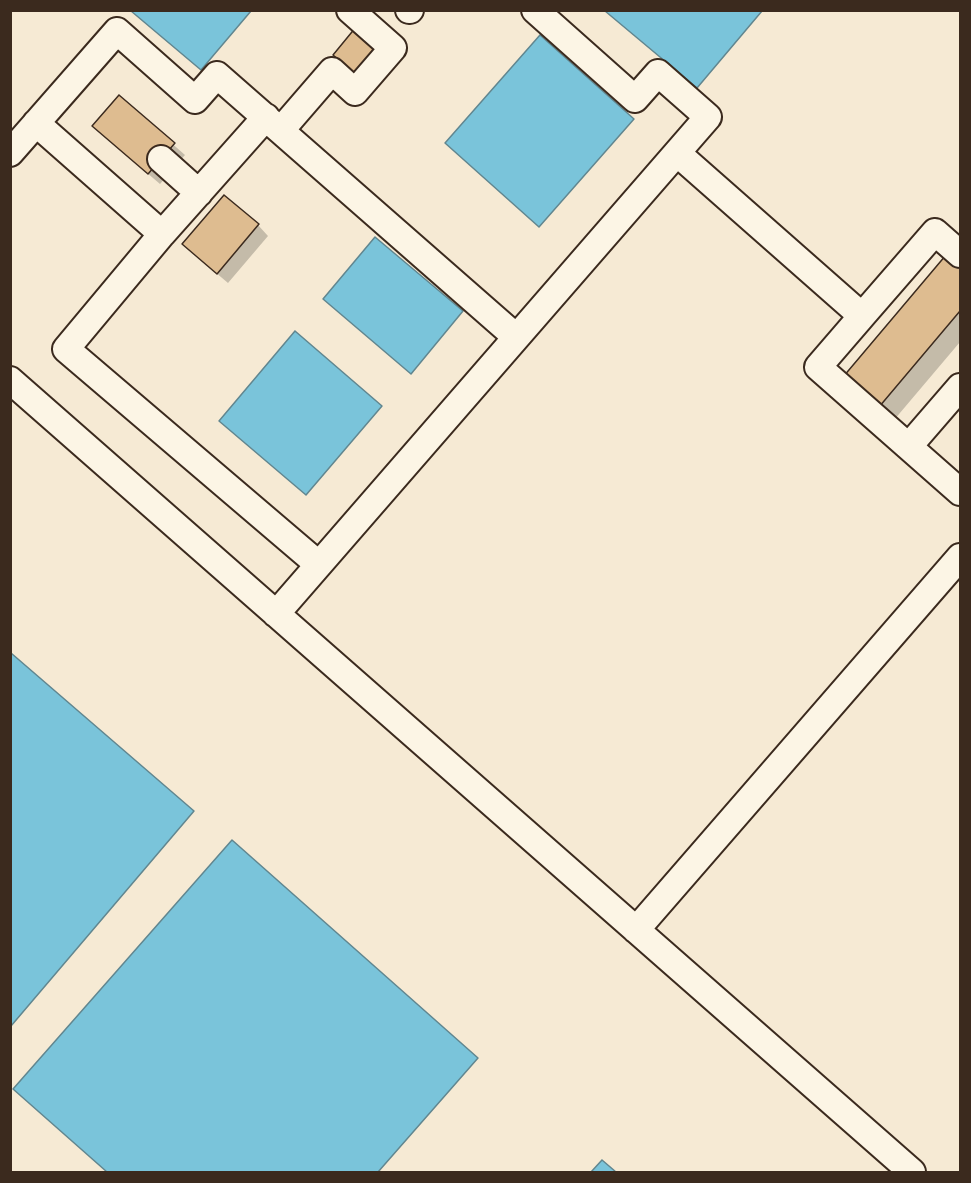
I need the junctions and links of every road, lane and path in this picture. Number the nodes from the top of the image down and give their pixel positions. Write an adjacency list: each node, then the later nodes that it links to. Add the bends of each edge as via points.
1 (350, 10): 4 (lane, via 393,48 355,92 332,71)
2 (535, 10): 6 (lane, via 635,99 657,73 708,117)
3 (36, 123): 4 (lane, via 117,31 195,100 218,75); 5 (lane); 9 (lane)
4 (273, 124): 8 (lane); 12 (lane)
5 (10, 153)
6 (677, 153): 11 (lane); 12 (lane)
7 (161, 159): 8 (lane)
8 (200, 193): 9 (lane)
9 (162, 234): 18 (lane, via 66,349)
10 (960, 254): 11 (lane, via 935,232)
11 (862, 316): 15 (lane, via 818,367)
12 (516, 337): 18 (lane)
13 (10, 380): 19 (lane)
14 (960, 387): 15 (lane)
15 (909, 446): 16 (lane)
16 (960, 492)
17 (960, 556): 20 (lane)
18 (318, 564): 19 (lane)
19 (276, 614): 20 (lane)
20 (636, 930): 21 (lane)
21 (912, 1173)

